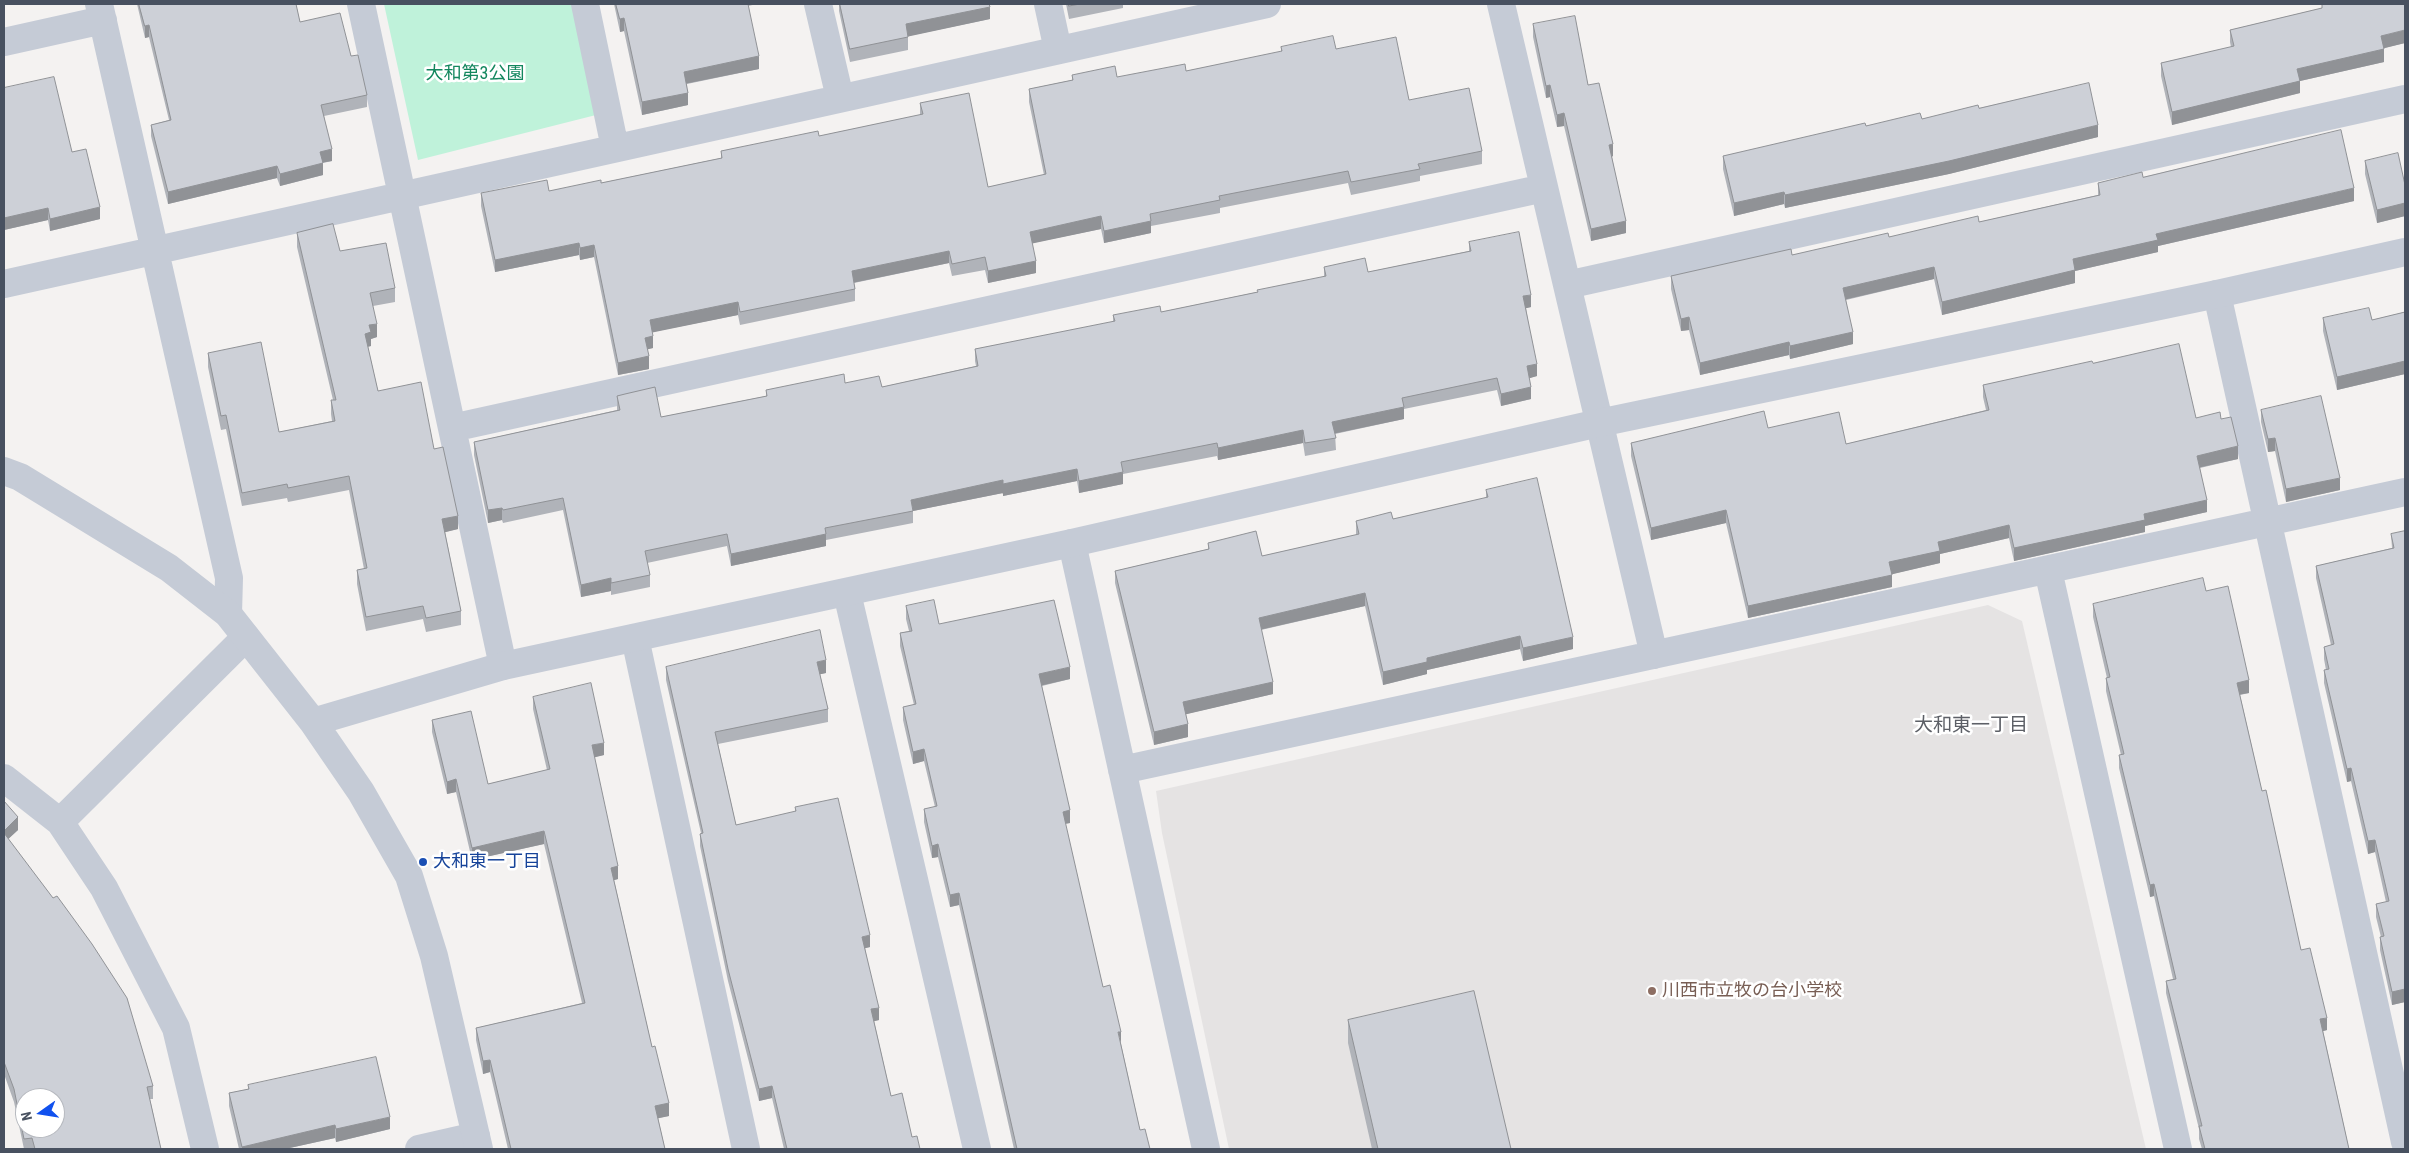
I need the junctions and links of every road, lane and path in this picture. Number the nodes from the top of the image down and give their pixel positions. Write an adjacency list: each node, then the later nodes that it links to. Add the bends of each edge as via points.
1 (362, 4): 14 (street)
2 (585, 4): 12 (street)
3 (818, 4): 10 (street)
4 (1048, 4): 9 (street)
5 (1267, 4): 9 (street)
6 (1501, 4): 13 (street)
7 (101, 12): 8 (street); 15 (street)
8 (4, 42)
9 (1058, 50): 10 (street)
10 (840, 98): 12 (street)
11 (2405, 99): 18 (street)
12 (615, 148): 14 (street)
13 (1544, 188): 18 (street); 21 (street)
14 (402, 195): 15 (street); 21 (street)
15 (155, 250): 17 (street); 28 (street, via 229,578)
16 (2405, 252): 19 (street)
17 (4, 284)
18 (1567, 285): 20 (street)
19 (2217, 294): 20 (street); 24 (street)
20 (1599, 423): 25 (street); 31 (street)
21 (452, 428): 32 (street)
22 (4, 471): 28 (street, via 20,477 169,568)
23 (2405, 492): 24 (street)
24 (2268, 522): 26 (street); 37 (street)
25 (1072, 543): 27 (street); 34 (street)
26 (2048, 570): 31 (street); 44 (street)
27 (847, 593): 30 (street); 42 (street)
28 (228, 614): 29 (street)
29 (246, 637): 33 (street); 36 (street)
30 (635, 638): 32 (street); 41 (street)
31 (1654, 655): 34 (street)
32 (503, 666): 33 (street)
33 (313, 722): 38 (street, via 361,792 409,876 434,956)
34 (1122, 770): 43 (street)
35 (4, 778): 36 (street)
36 (60, 822): 39 (street, via 104,888 176,1028)
37 (2405, 1142)
38 (478, 1143): 40 (street)
39 (205, 1149)
40 (419, 1149)
41 (746, 1149)
42 (977, 1149)
43 (1206, 1149)
44 (2178, 1149)

